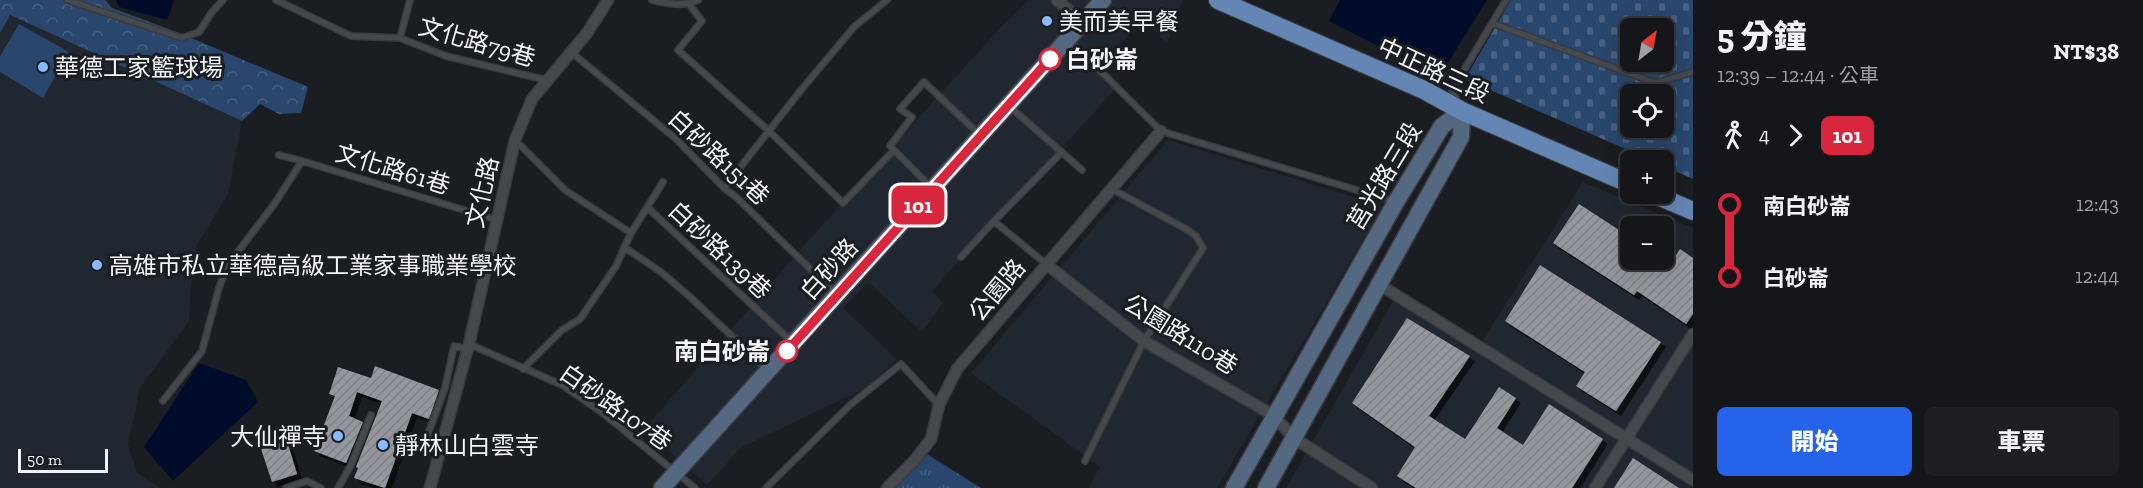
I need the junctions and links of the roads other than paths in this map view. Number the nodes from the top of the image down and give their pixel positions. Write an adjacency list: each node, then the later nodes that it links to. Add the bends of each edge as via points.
1 (67, 0): 2 (lane, via 182,38 199,32)
2 (223, 0)
3 (276, 0): 16 (lane, via 351,36)
4 (410, 0): 16 (lane, 文化路79巷)
5 (608, 0): 18 (street, 文化路)
6 (652, 0): 13 (lane, via 674,5)
7 (698, 0): 13 (lane)
8 (887, 0): 23 (lane, via 854,27)
9 (1057, 0): 14 (street)
10 (1103, 0): 14 (street, 白砂路)
11 (1218, 0): 22 (main road, 中正路三段, via 1424,90)
12 (1506, 0): 15 (lane)
13 (690, 3): 23 (lane, via 702,21 678,50)
14 (1083, 22): 17 (street, 白砂路)
15 (1492, 23): 19 (lane, via 1653,82); 22 (lane, via 1452,90)
16 (400, 38): 20 (lane, 文化路79巷, via 446,56)
17 (1068, 39): 21 (street, 白砂路); 24 (lane)
18 (571, 51): 20 (street, 文化路); 34 (lane, 白砂路151巷, via 676,139)
19 (1693, 72)
20 (546, 80): 26 (street, 文化路, via 525,110)
21 (1008, 105): 25 (street, 白砂路); 28 (lane)
22 (1462, 111): 32 (main road, 中正路三段); 37 (street, 莒光路三段, via 1442,126); 47 (street, 莒光路三段, via 1461,137)
23 (769, 131): 27 (lane, via 843,203); 34 (lane)
24 (1161, 131): 36 (street, 公園路); 37 (lane)
25 (981, 136): 27 (lane, via 924,82 900,109 912,117 890,146); 35 (street, 白砂路)
26 (515, 140): 41 (street, 文化路); 43 (lane, via 565,190)
27 (894, 150): 35 (lane)
28 (1062, 152): 31 (lane); 42 (lane)
29 (279, 155): 30 (lane, 文化路61巷)
30 (302, 160): 41 (lane, 文化路61巷); 55 (lane, via 227,266 202,351)
31 (1082, 170)
32 (1620, 180)
33 (663, 182): 39 (lane)
34 (724, 188): 48 (lane, 白砂路151巷)
35 (933, 189): 48 (street, 白砂路)
36 (1112, 189): 46 (street, 公園路); 50 (lane, via 1186,229 1203,248)
37 (1396, 202): 58 (street, 莒光路三段)
38 (1674, 203): 40 (main road)
39 (648, 208): 43 (lane); 51 (lane, 白砂路139巷)
40 (1693, 211)
41 (497, 220): 52 (street, 文化路)
42 (994, 220): 45 (lane); 46 (lane)
43 (631, 233): 44 (lane)
44 (624, 247): 53 (lane, via 616,266 580,319 562,330); 54 (lane, via 689,296)
45 (961, 257)
46 (1046, 264): 50 (street, 公園路110巷); 56 (street, 公園路, via 957,369)
47 (1380, 285): 60 (street, 莒光路三段); 61 (street)
48 (837, 295): 51 (street, 白砂路)
49 (1693, 334): 61 (street)
50 (1144, 341): 58 (street, 公園路110巷); 62 (lane)
51 (794, 343): 54 (street, 白砂路)
52 (468, 346): 53 (lane, 白砂路107巷); 59 (lane, via 454,346); 68 (street, 文化路)
53 (523, 369): 63 (lane, 白砂路107巷, via 562,385)
54 (768, 371): 63 (street, 白砂路)
55 (163, 401)
56 (939, 405): 71 (lane, via 901,364 850,405); 72 (street, 公園路, via 931,439)
57 (371, 415): 67 (lane)
58 (1273, 415): 60 (street, 公園路110巷); 73 (street, 莒光路三段)
59 (428, 434)
60 (1294, 438): 74 (street, 莒光路三段); 75 (street, 公園路110巷)
61 (1627, 438): 64 (street); 76 (street)
62 (1085, 461)
63 (676, 472): 69 (street, 白砂路); 70 (lane, 白砂路107巷)
64 (1693, 480)
65 (286, 488): 66 (lane, via 307,481)
66 (321, 488)
67 (338, 488)
68 (430, 488)
69 (662, 488)
70 (696, 488)
71 (766, 488)
72 (887, 488)
73 (1233, 488)
74 (1266, 488)
75 (1372, 488)
76 (1595, 488)

